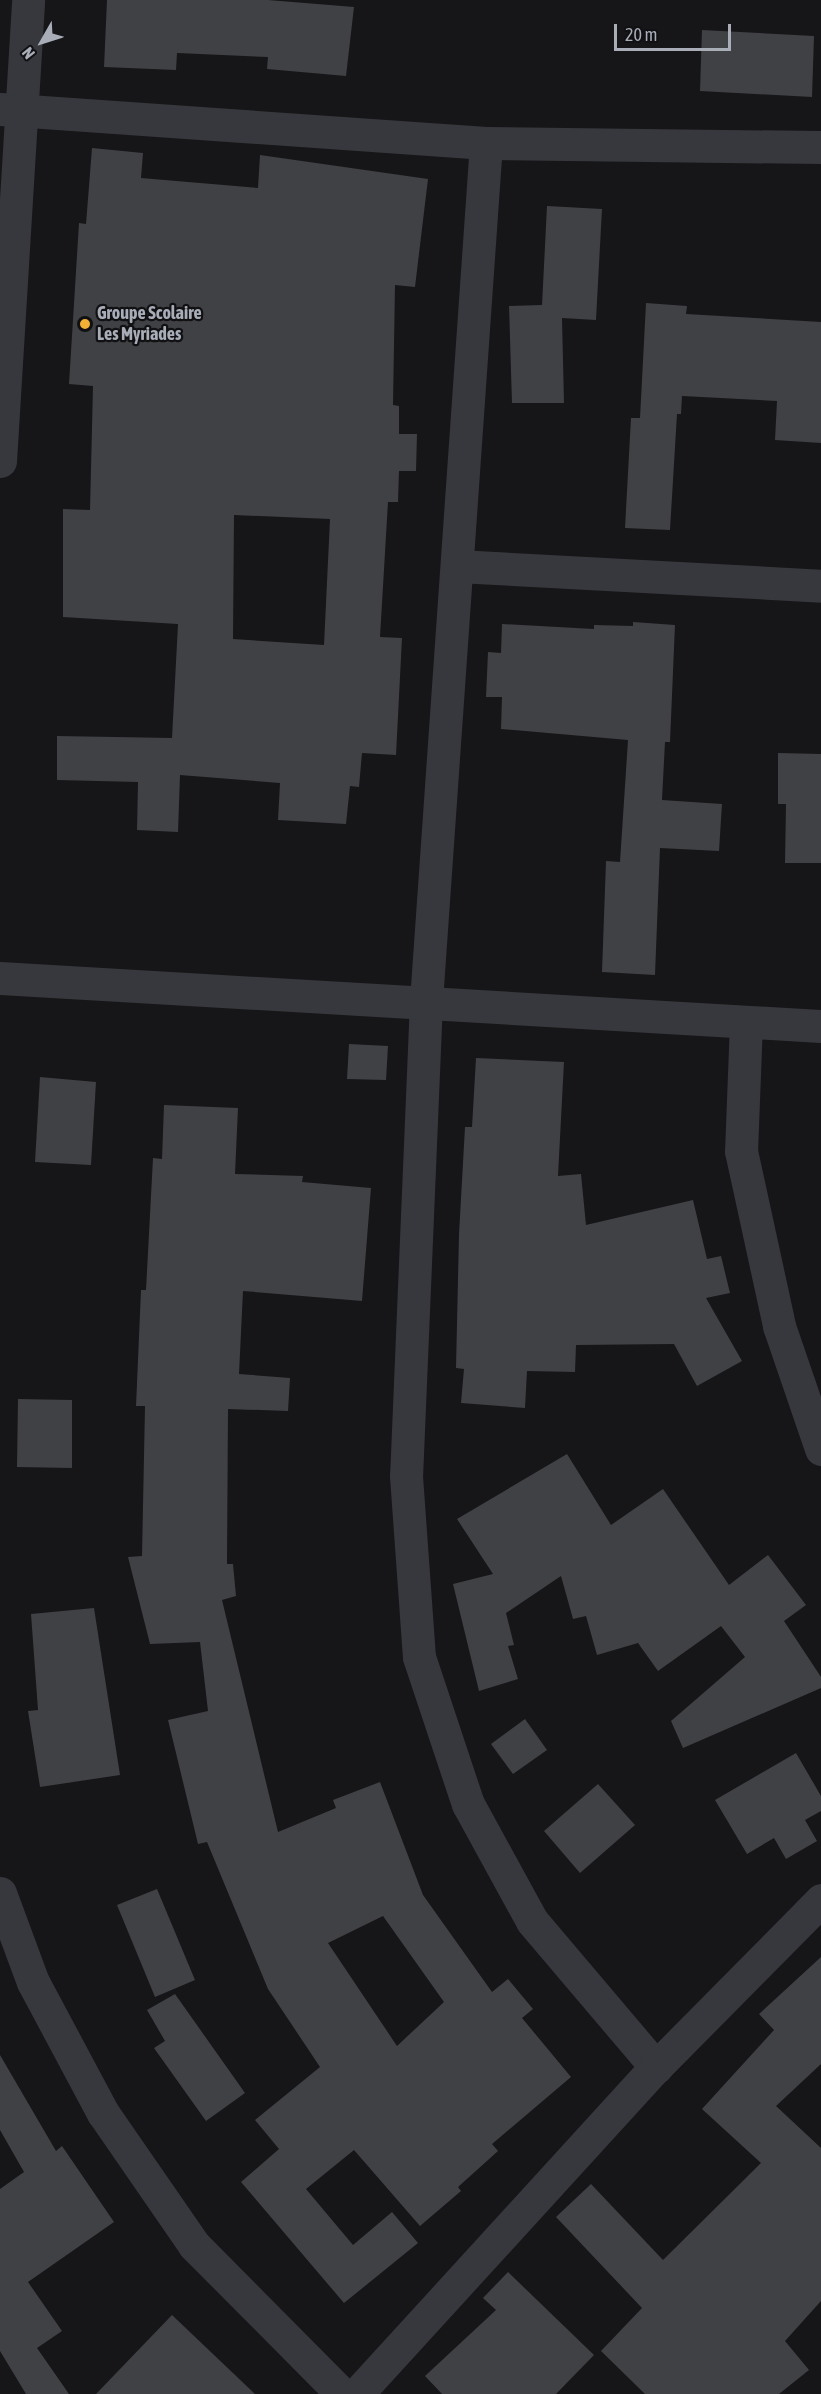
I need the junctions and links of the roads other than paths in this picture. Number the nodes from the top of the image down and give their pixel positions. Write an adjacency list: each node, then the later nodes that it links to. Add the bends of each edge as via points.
1 (28, 0): 2 (street)
2 (11, 110): 3 (street); 5 (street)
3 (486, 143): 4 (street); 6 (street)
4 (821, 147)
5 (0, 461)
6 (457, 566): 7 (street); 9 (street)
7 (821, 586)
8 (0, 978): 9 (street)
9 (426, 1001): 10 (street); 15 (street, via 406,1476 419,1657 468,1804 532,1921)
10 (746, 1022): 11 (street); 12 (street, via 741,1151 779,1326)
11 (821, 1026)
12 (821, 1449)
13 (0, 1893): 16 (street, via 33,1982 110,2122 194,2245)
14 (821, 1900): 15 (street)
15 (656, 2067): 17 (street)
16 (342, 2394)
17 (357, 2394)

